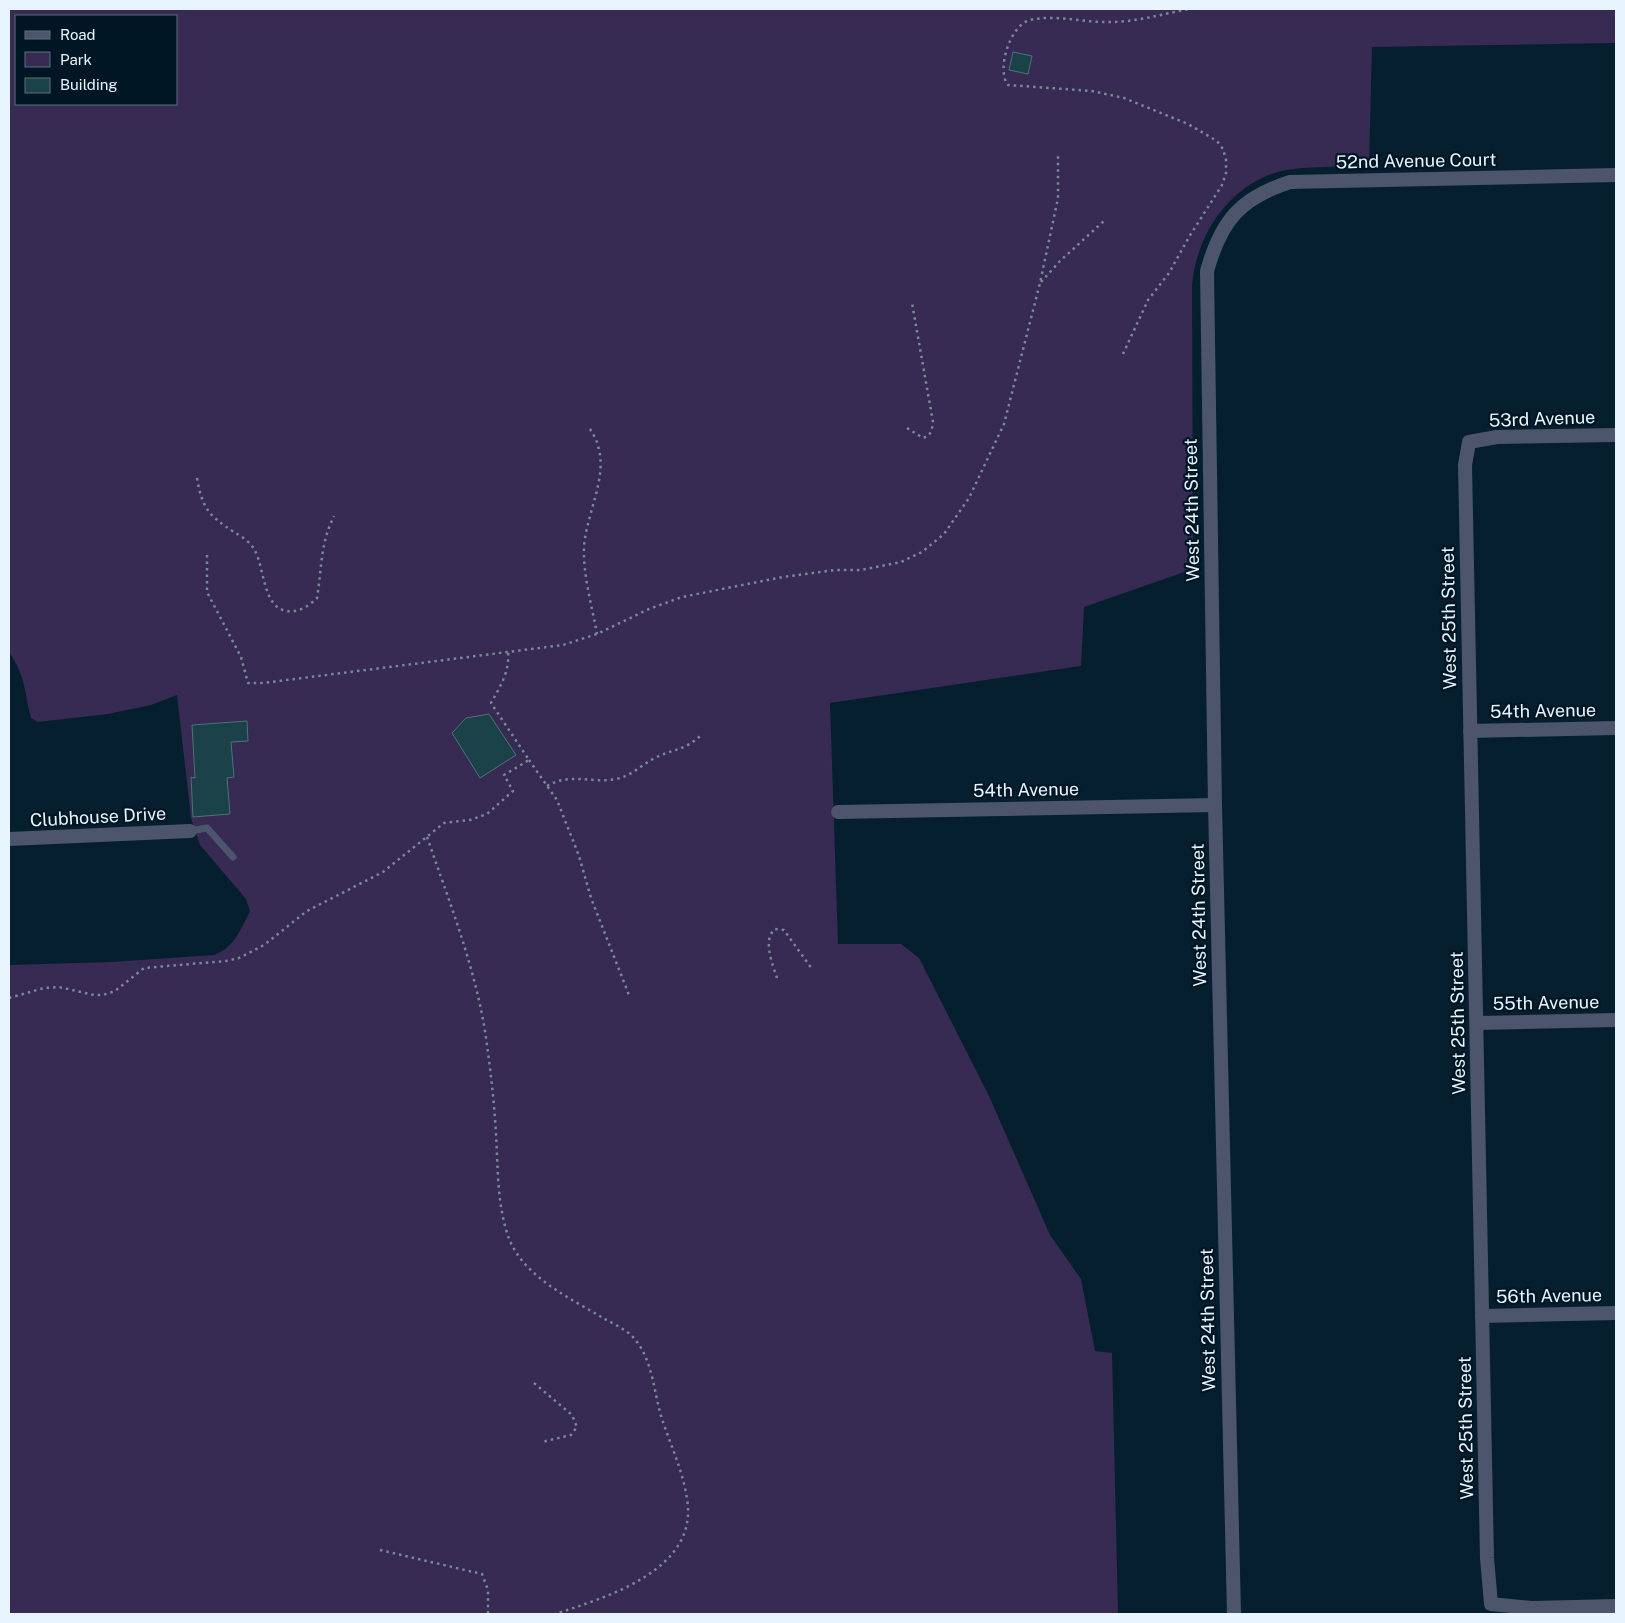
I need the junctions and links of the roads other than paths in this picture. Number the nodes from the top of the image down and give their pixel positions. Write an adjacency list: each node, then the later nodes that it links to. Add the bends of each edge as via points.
1 (1616, 175): 2 (street, 52nd Avenue Court, via 1290,182 1249,200)
2 (1228, 220): 7 (street, West 24th Street, via 1206,271)
3 (1616, 435): 4 (street, 53rd Avenue, via 1497,437)
4 (1469, 442): 6 (street, West 25th Street, via 1465,465)
5 (1616, 728): 6 (street, 54th Avenue)
6 (1470, 731): 13 (street, West 25th Street)
7 (1215, 805): 8 (street, 54th Avenue); 17 (street, West 24th Street)
8 (838, 812)
9 (190, 832): 10 (street, Clubhouse Drive); 11 (lane, via 207,828)
10 (9, 839)
11 (233, 857)
12 (1616, 1020): 13 (street, 55th Avenue)
13 (1476, 1023): 15 (street, West 25th Street)
14 (1616, 1313): 15 (street, 56th Avenue)
15 (1482, 1316): 16 (street, West 25th Street, via 1487,1558 1491,1604 1532,1608)
16 (1616, 1606)
17 (1234, 1614)

